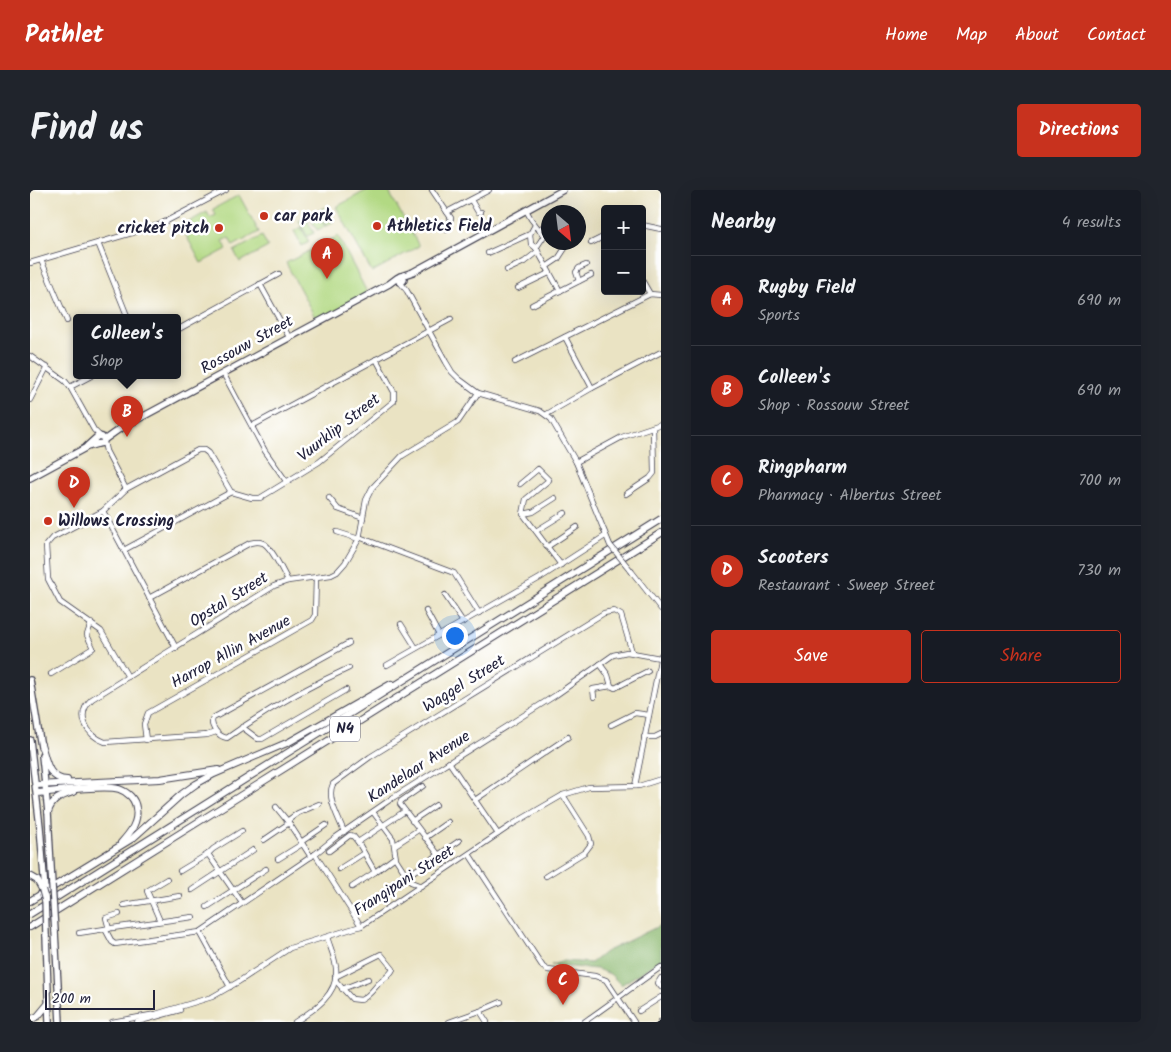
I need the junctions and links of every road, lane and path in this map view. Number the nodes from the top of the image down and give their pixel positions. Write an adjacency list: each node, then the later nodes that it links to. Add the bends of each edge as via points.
1 (212, 190): 6 (street)
2 (226, 190): 6 (street)
3 (432, 190): 9 (street)
4 (489, 190): 7 (street)
5 (563, 190): 8 (main road, Rossouw Street)
6 (215, 196): 18 (street, via 159,225)
7 (471, 200): 9 (street); 10 (street)
8 (526, 210): 11 (street); 31 (main road, Rossouw Street)
9 (447, 212): 14 (street, via 450,218)
10 (481, 212)
11 (535, 225): 15 (street); 16 (street)
12 (646, 226): 13 (street)
13 (661, 229)
14 (446, 230)
15 (540, 230): 20 (street, via 544,236)
16 (530, 234): 20 (street, via 531,244); 22 (street)
17 (601, 238): 19 (street)
18 (98, 243): 23 (street); 40 (street)
19 (591, 243)
20 (537, 250): 26 (street); 27 (street, via 524,262)
21 (564, 250): 26 (street)
22 (488, 253)
23 (41, 260): 24 (street); 42 (street)
24 (30, 263)
25 (586, 264): 32 (street, via 577,270)
26 (546, 267): 28 (street)
27 (507, 270)
28 (549, 273): 35 (street); 36 (street)
29 (279, 274): 33 (street)
30 (592, 275): 32 (street)
31 (401, 279): 44 (street); 45 (main road, Rossouw Street)
32 (579, 281): 36 (street)
33 (260, 284): 43 (street); 45 (street)
34 (646, 287): 37 (street)
35 (518, 288)
36 (560, 291): 39 (street)
37 (650, 294): 38 (street); 46 (street)
38 (661, 295)
39 (532, 305)
40 (126, 314)
41 (451, 319): 44 (street)
42 (66, 321)
43 (181, 328)
44 (429, 330): 49 (street); 56 (street, via 452,372)
45 (289, 337): 52 (main road, Rossouw Street)
46 (564, 337): 50 (street); 55 (street)
47 (661, 352): 55 (street)
48 (30, 356): 51 (street)
49 (376, 359): 60 (street); 65 (street, Vuurklip Street, via 394,392 394,401 319,462)
50 (515, 362)
51 (47, 368): 54 (street); 57 (street)
52 (223, 373): 60 (street); 62 (main road, Rossouw Street)
53 (85, 379): 54 (street)
54 (70, 387): 62 (street)
55 (592, 388): 58 (street)
56 (478, 393): 58 (street); 75 (street, Opstal Street, via 458,422 402,456 379,480 369,493)
57 (30, 400)
58 (547, 414): 63 (street)
59 (661, 424): 61 (street)
60 (252, 426): 65 (street)
61 (653, 427): 63 (street, via 622,437); 69 (street, via 654,473)
62 (99, 440): 64 (main road, Rossouw Street); 67 (street)
63 (576, 462): 81 (street)
64 (30, 478)
65 (286, 481): 68 (street, Vuurklip Street, via 256,498)
66 (520, 484): 74 (street, via 538,468 549,480 526,499)
67 (126, 489): 68 (street, via 201,449 208,452); 72 (street)
68 (230, 492): 84 (street)
69 (626, 494)
70 (329, 498): 75 (street, via 338,509)
71 (555, 498): 74 (street, via 538,510)
72 (103, 511): 84 (street); 94 (street, via 52,538 45,550 48,579 60,602)
73 (566, 513): 78 (street)
74 (523, 514): 78 (street)
75 (363, 518): 82 (street, Opstal Street)
76 (661, 519): 97 (highway, N4)
77 (577, 527): 83 (street)
78 (536, 531): 83 (street)
79 (337, 532): 82 (street)
80 (661, 533): 193 (highway, N4)
81 (605, 536): 85 (street); 90 (street, bridge)
82 (359, 538): 86 (street, Opstal Street, via 346,563 337,572); 92 (street, via 454,573)
83 (547, 547): 85 (street)
84 (124, 550): 89 (street)
85 (561, 565): 92 (street)
86 (316, 577): 87 (street, Opstal Street); 123 (street, Harrop Allin Avenue, via 312,620 148,713 144,724)
87 (288, 581): 89 (street, via 269,548 265,543 257,542); 99 (street, Opstal Street, via 274,586)
88 (445, 595): 93 (street)
89 (149, 598): 99 (street)
90 (661, 609)
91 (426, 611): 96 (street)
92 (479, 613): 93 (street)
93 (463, 622): 96 (street)
94 (91, 623): 107 (street, via 87,635 93,648); 108 (street, via 101,631)
95 (401, 624): 100 (street)
96 (439, 635): 100 (street)
97 (475, 635): 126 (highway, via 314,730); 194 (highway, N4)
98 (350, 643): 118 (street, via 213,718 211,722)
99 (176, 648): 108 (street, Opstal Street)
100 (416, 648): 104 (street)
101 (632, 652): 102 (street, Kandelaar Avenue); 103 (street, Kandelaar Avenue, via 619,652); 151 (street, Waggel Street, via 621,615 604,612 422,724 333,784 330,790)
102 (661, 657): 111 (street)
103 (600, 664): 110 (street); 125 (street, Kandelaar Avenue)
104 (387, 665)
105 (349, 668): 117 (street)
106 (648, 671): 110 (street, via 615,688)
107 (51, 674)
108 (128, 677): 123 (street, Opstal Street, via 92,699 85,707 83,717 95,738 105,742)
109 (30, 680): 124 (main road)
110 (611, 686): 114 (street, via 593,689)
111 (654, 687): 112 (street); 115 (street)
112 (661, 689)
113 (346, 690): 117 (street, via 262,739)
114 (594, 697)
115 (649, 715): 116 (street, via 635,713); 120 (street)
116 (611, 726)
117 (242, 727): 118 (street, via 225,738)
118 (216, 732): 123 (street)
119 (661, 734): 120 (street)
120 (644, 736): 132 (street)
121 (568, 737): 137 (street)
122 (30, 740): 130 (main road)
123 (146, 740)
124 (41, 744): 128 (highway, via 49,770 56,778); 129 (main road)
125 (449, 762): 137 (street); 143 (street, Kandelaar Avenue)
126 (241, 764): 128 (highway, via 170,778); 159 (highway, via 214,774 189,789 141,832)
127 (661, 779): 132 (street, Frangipani Street)
128 (106, 781): 129 (highway)
129 (46, 785): 130 (highway); 134 (main road)
130 (33, 786): 135 (main road)
131 (423, 786): 141 (street, via 400,801)
132 (634, 786): 136 (street, Frangipani Street, via 589,787)
133 (81, 789): 134 (highway); 142 (highway, via 57,798); 159 (highway, via 117,788 133,799 137,810 135,824)
134 (46, 792): 135 (highway); 142 (main road)
135 (33, 793): 184 (main road)
136 (563, 795): 152 (street, Frangipani Street); 176 (street, via 591,844 585,852)
137 (474, 800): 152 (street)
138 (319, 804): 145 (street, via 298,813)
139 (436, 805): 144 (street)
140 (276, 807): 145 (street)
141 (404, 811): 144 (street); 148 (street)
142 (48, 812): 221 (main road, bridge)
143 (372, 812): 148 (street); 151 (street, Kandelaar Avenue)
144 (412, 821): 149 (street)
145 (288, 822): 154 (street); 157 (street)
146 (448, 822): 153 (street)
147 (326, 825): 157 (street)
148 (382, 825): 156 (street); 158 (street)
149 (418, 830): 153 (street); 158 (street)
150 (242, 831): 163 (street)
151 (344, 832): 166 (street, Kandelaar Avenue)
152 (498, 834): 165 (street, Frangipani Street)
153 (425, 838): 164 (street)
154 (264, 840)
155 (459, 841): 164 (street)
156 (358, 842): 161 (street, via 350,835); 162 (street)
157 (302, 843): 166 (street); 168 (street)
158 (395, 845): 167 (street)
159 (114, 849): 184 (highway)
160 (253, 850): 172 (street)
161 (329, 851)
162 (364, 853): 169 (street); 173 (street)
163 (208, 854): 171 (street); 172 (street)
164 (438, 854): 174 (street)
165 (469, 854): 180 (street, Frangipani Street); 213 (street, via 542,966 548,970 603,979)
166 (313, 856): 190 (street, Kandelaar Avenue); 198 (street)
167 (395, 857): 173 (street); 174 (street)
168 (278, 859)
169 (339, 868)
170 (266, 870): 183 (street)
171 (180, 871)
172 (221, 872): 182 (street); 183 (street)
173 (375, 872): 181 (street)
174 (407, 875): 178 (street); 179 (street)
175 (30, 876): 184 (highway, via 37,880)
176 (546, 876)
177 (167, 878): 189 (street, via 147,891)
178 (411, 882): 180 (street); 185 (street)
179 (392, 886)
180 (421, 886): 185 (street, Frangipani Street)
181 (352, 887)
182 (192, 890)
183 (234, 890): 190 (street); 192 (street)
184 (42, 891): 187 (highway, bridge); 188 (highway)
185 (410, 893): 198 (street, Frangipani Street)
186 (180, 896): 189 (street)
187 (45, 900): 215 (main road, bridge)
188 (30, 901)
189 (152, 901): 191 (street); 197 (street)
190 (242, 903): 201 (street, Kandelaar Avenue)
191 (124, 905)
192 (208, 906)
193 (62, 908): 199 (highway, N4); 202 (highway)
194 (30, 914)
195 (119, 914): 200 (street, via 106,918)
196 (193, 917): 197 (street)
197 (160, 921): 200 (street)
198 (361, 926): 204 (street, Frangipani Street)
199 (30, 927)
200 (107, 929): 201 (street, via 115,944); 203 (street)
201 (200, 932): 210 (street)
202 (30, 933)
203 (79, 933)
204 (327, 937): 206 (street, via 336,966); 210 (street, Frangipani Street, via 286,950)
205 (661, 967): 213 (street)
206 (335, 978): 211 (street); 211 (street, via 382,954 392,970 373,993 361,1000 352,999); 224 (street, via 320,1005)
207 (661, 978): 209 (street, via 658,982)
208 (368, 979): 211 (street)
209 (661, 986)
210 (230, 987): 219 (street, Frangipani Street, via 173,1012)
211 (342, 988)
212 (661, 998): 216 (street)
213 (619, 999): 227 (street); 228 (street)
214 (501, 1002): 217 (street)
215 (48, 1004): 218 (highway); 220 (main road)
216 (639, 1010)
217 (480, 1011): 225 (street); 226 (street)
218 (30, 1020)
219 (143, 1020): 222 (street, Frangipani Street); 223 (street, Frangipani Street)
220 (49, 1022)
221 (60, 1022)
222 (112, 1022)
223 (137, 1022)
224 (295, 1022)
225 (449, 1022)
226 (487, 1022)
227 (584, 1022)
228 (634, 1022)

